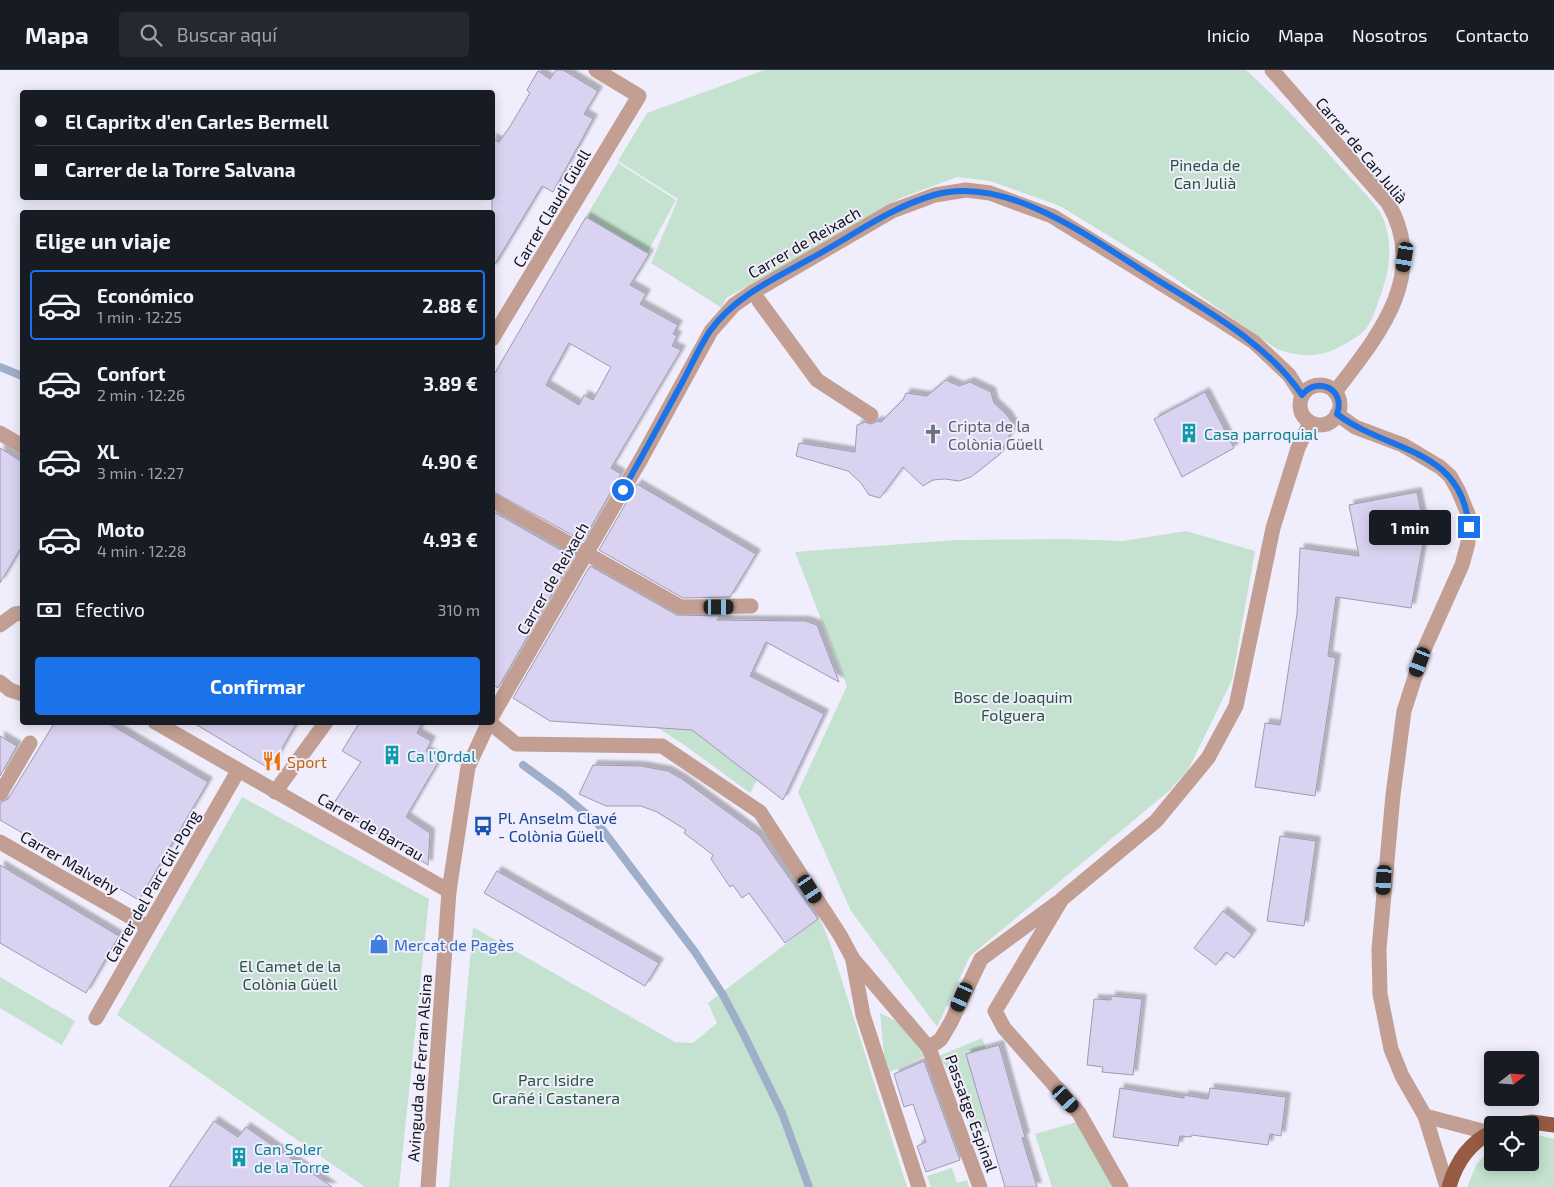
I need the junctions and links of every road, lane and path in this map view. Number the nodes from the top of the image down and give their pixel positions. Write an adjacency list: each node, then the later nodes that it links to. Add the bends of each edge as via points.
1 (596, 70): 4 (street, Carrer Claudi Güell, via 639,96)
2 (1272, 70): 5 (street, Carrer de Can Julià, via 1388,203 1404,241 1404,269 1383,327)
3 (759, 301): 8 (street, via 817,380)
4 (495, 334)
5 (1335, 392): 6 (street, via 1330,387 1317,385); 7 (street, via 1340,402)
6 (1302, 395): 9 (street, via 1301,414); 13 (street, Carrer de Reixach, via 1289,375 1254,342 1052,216 990,193 966,190 935,195 892,211 766,283 734,305 710,331)
7 (1337, 414): 9 (street, via 1328,423); 35 (street, via 1354,427 1403,446 1440,467 1450,476 1468,514 1468,543 1462,565 1423,652 1404,712 1392,795 1380,940 1380,994 1391,1049)
8 (871, 415)
9 (1310, 423): 30 (street, via 1298,448 1274,528 1236,706 1208,758 1156,821)
10 (0, 432): 11 (street)
11 (20, 445)
12 (495, 502): 13 (street)
13 (586, 554): 14 (street, via 682,607); 19 (street, Carrer de Reixach)
14 (752, 606)
15 (20, 613): 16 (street)
16 (0, 625)
17 (0, 682): 18 (street)
18 (20, 693)
19 (495, 711)
20 (160, 725): 25 (street, Carrer de Barrau)
21 (324, 725): 26 (street)
22 (488, 725): 29 (street, Avinguda de Ferran Alsina, via 468,767)
23 (493, 725): 32 (street, via 516,744 662,746 760,812)
24 (30, 743): 27 (street)
25 (238, 771): 26 (street, Carrer de Barrau); 31 (street, Carrer del Parc Gil-Pong)
26 (275, 792): 29 (street, Carrer de Barrau)
27 (0, 794)
28 (0, 842): 31 (street, Carrer Malvehy)
29 (449, 891): 40 (street, Avinguda de Ferran Alsina)
30 (1062, 899): 34 (street, via 981,959 951,1022 941,1039); 43 (street, via 995,1011 1004,1028 1079,1113)
31 (148, 927): 33 (street, Carrer del Parc Gil-Pong)
32 (853, 959): 34 (street, Passatge Espinal); 41 (street, via 863,1016)
33 (96, 1018)
34 (929, 1048): 42 (street, Passatge Espinal)
35 (1425, 1116): 38 (street); 44 (street)
36 (1539, 1123): 37 (main road)
37 (1554, 1125)
38 (1484, 1131)
39 (1484, 1137): 44 (main road, via 1466,1152)
40 (428, 1187)
41 (919, 1187)
42 (980, 1187)
43 (1121, 1187)
44 (1448, 1187)

